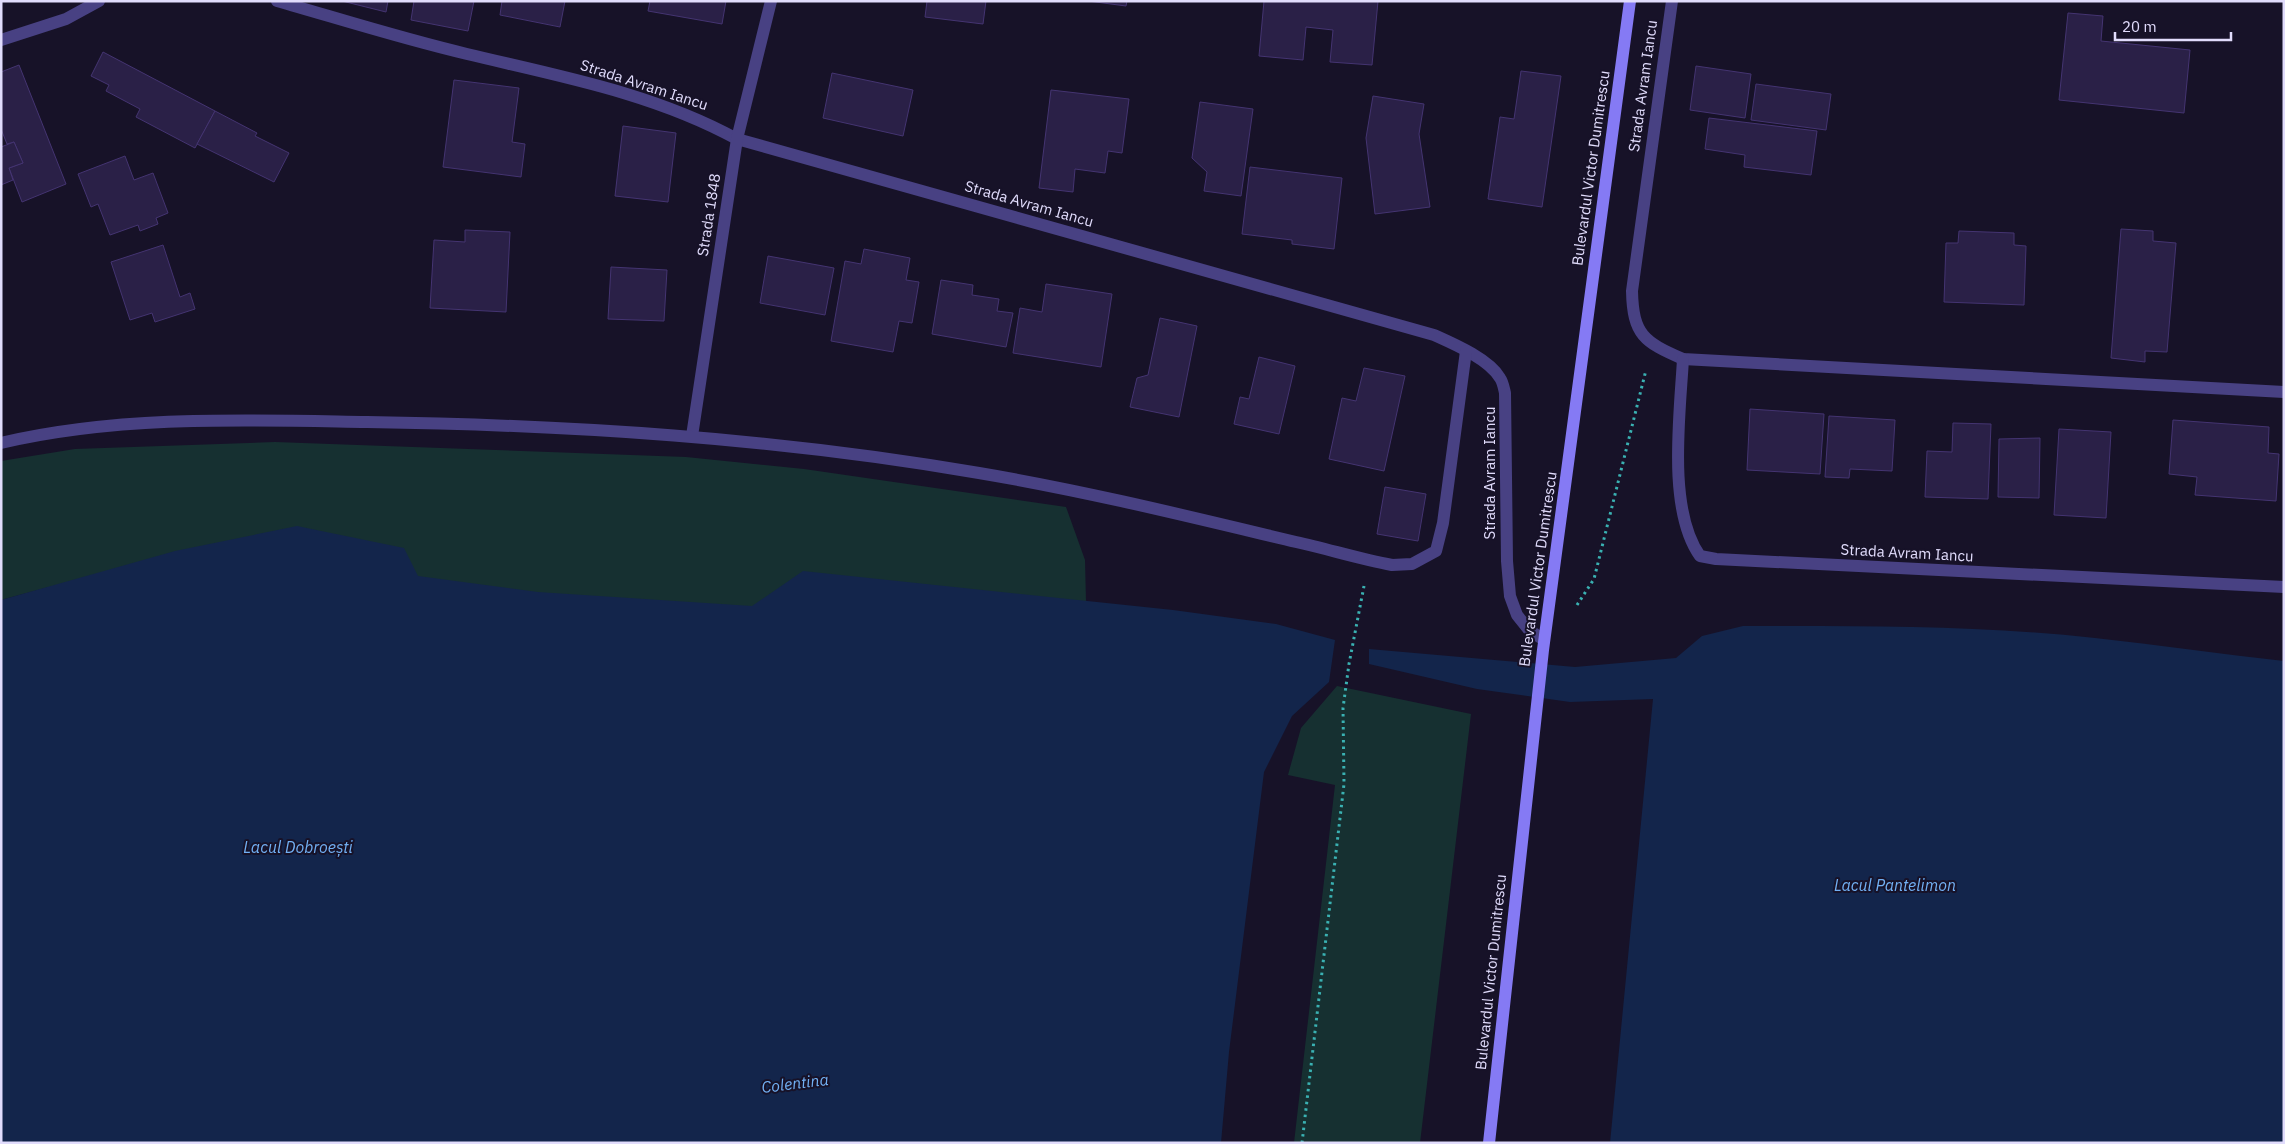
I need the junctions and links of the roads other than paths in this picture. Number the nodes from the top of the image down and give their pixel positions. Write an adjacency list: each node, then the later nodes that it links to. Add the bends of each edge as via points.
1 (99, 1): 6 (street, via 66,18)
2 (277, 1): 7 (street, Strada Avram Iancu, via 464,53 592,82 701,119)
3 (771, 1): 7 (street, Strada 1848)
4 (1630, 1): 14 (street, Bulevardul Victor Dumitrescu)
5 (1672, 1): 9 (street, Strada Avram Iancu, via 1632,291 1633,315 1640,332 1652,346)
6 (1, 40)
7 (737, 139): 8 (street, Strada Avram Iancu, via 1434,335); 11 (street, Strada 1848)
8 (1466, 351): 11 (street, via 1443,523 1436,551 1412,564 1392,565 1368,560 1125,501 978,473 798,447); 14 (street, Strada Avram Iancu, via 1500,378 1505,393 1510,596 1517,615)
9 (1683, 359): 10 (street); 13 (street, Strada Avram Iancu, via 1678,460 1684,522 1690,542 1700,556)
10 (2284, 392)
11 (692, 436): 12 (street, via 438,423 214,421 85,429)
12 (1, 442)
13 (2284, 587)
14 (1544, 645): 15 (street, Bulevardul Victor Dumitrescu)
15 (1489, 1143)

